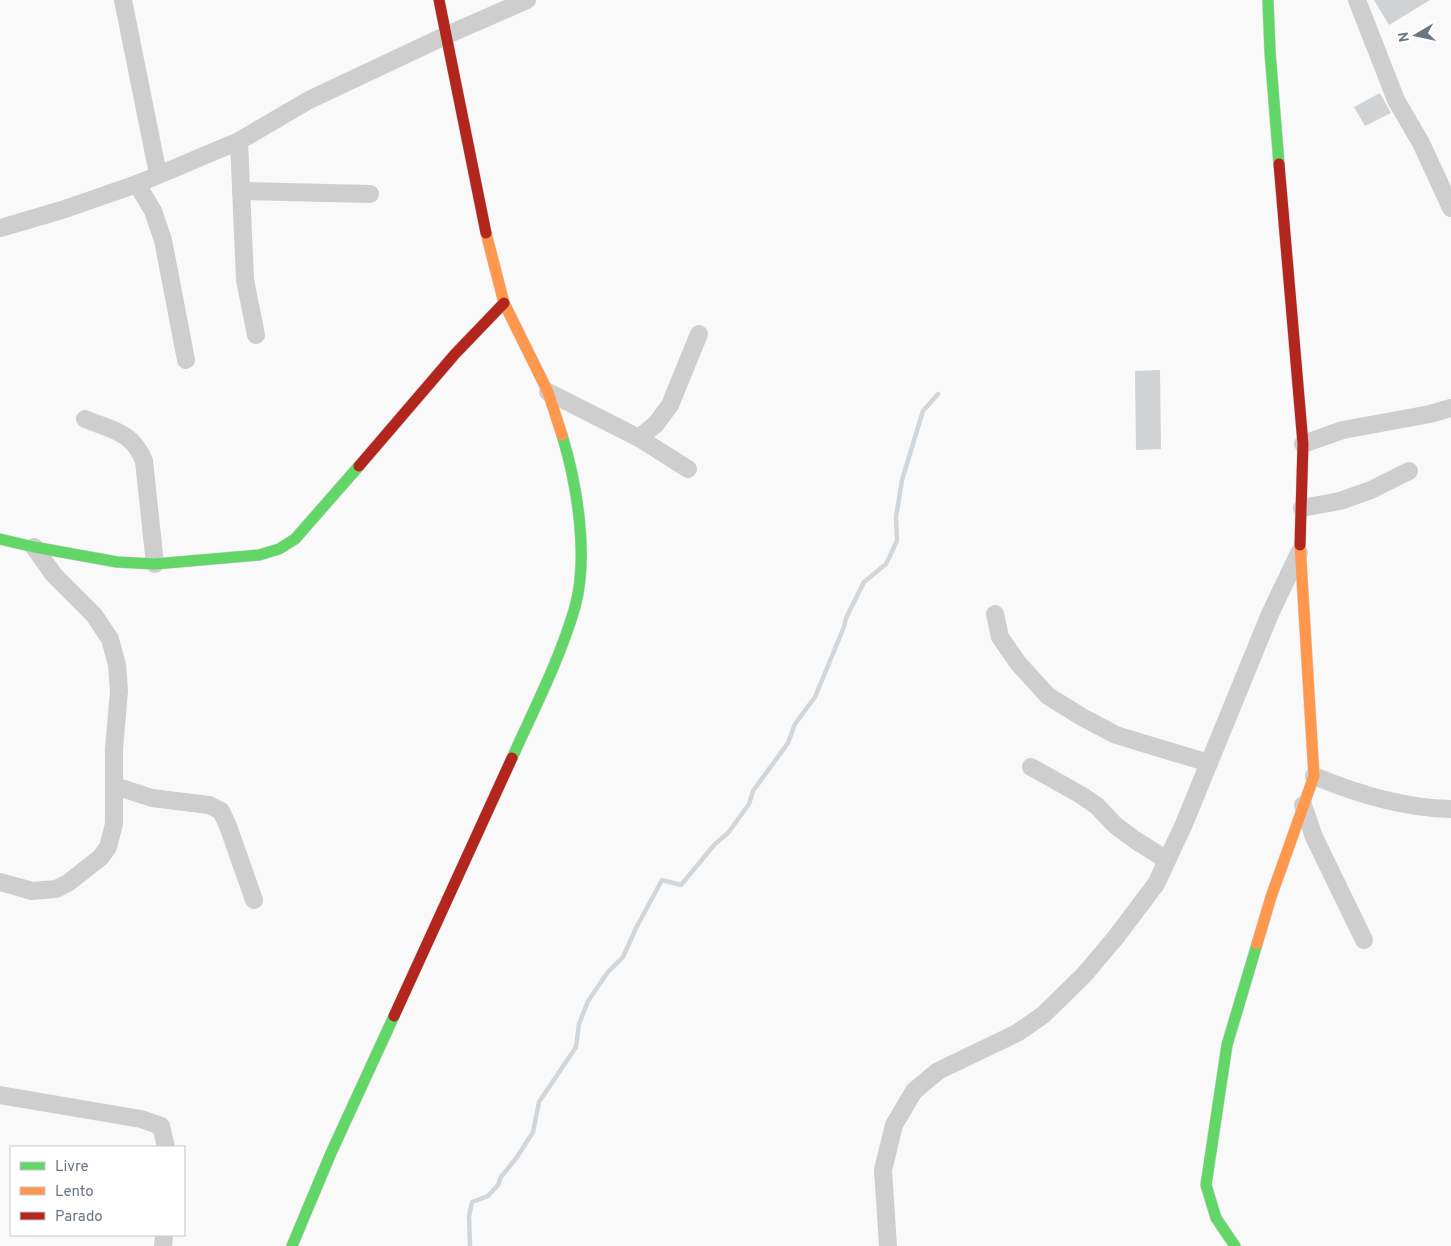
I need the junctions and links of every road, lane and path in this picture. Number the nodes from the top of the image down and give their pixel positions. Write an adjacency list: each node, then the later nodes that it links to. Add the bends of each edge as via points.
1 (123, 0): 8 (street)
2 (438, 0): 6 (street)
3 (527, 0): 6 (street)
4 (1268, 0): 22 (street, via 1278,165)
5 (1357, 0): 12 (street, via 1396,100)
6 (447, 35): 7 (street, via 309,100); 14 (street, via 489,248)
7 (239, 141): 8 (street); 10 (street)
8 (158, 174): 9 (street)
9 (137, 184): 13 (street); 17 (street, via 153,212 163,240)
10 (240, 191): 11 (street); 16 (street, via 245,280)
11 (370, 194)
12 (1451, 208)
13 (0, 228)
14 (504, 303): 18 (street); 29 (street, via 449,361 295,539 260,555)
15 (699, 334): 21 (street, via 670,406)
16 (256, 335)
17 (186, 360)
18 (548, 392): 21 (street); 43 (street, via 575,488 582,558 574,606 554,664)
19 (1451, 408): 22 (street, via 1343,430)
20 (85, 419): 29 (street, via 128,437 140,451 144,462)
21 (639, 438): 23 (street)
22 (1303, 444): 25 (street)
23 (688, 469)
24 (1409, 471): 25 (street, via 1340,501)
25 (1302, 508): 28 (street)
26 (0, 539): 27 (street)
27 (34, 547): 29 (street, via 117,562); 34 (street, via 54,575 94,615 110,639 119,691 114,749)
28 (1300, 552): 31 (street, via 1270,614); 33 (street)
29 (155, 564)
30 (994, 614): 31 (street, via 1000,637 1048,696 1116,735)
31 (1210, 763): 37 (street)
32 (1031, 766): 37 (street, via 1097,806 1116,826)
33 (1314, 776): 35 (street); 36 (street, via 1348,790 1424,808)
34 (115, 786): 38 (street, via 114,824 108,847 101,857 68,883 56,888 32,891); 39 (street, via 152,798 209,805 221,811)
35 (1303, 805): 40 (street, via 1314,837); 45 (street, via 1227,1046 1213,1132 1206,1186 1216,1218)
36 (1451, 809)
37 (1167, 860): 44 (street, via 1156,884 1116,937 1084,975 1043,1015 1017,1033 938,1071 914,1090 894,1125 882,1170)
38 (0, 882)
39 (254, 900)
40 (1364, 940)
41 (0, 1095): 42 (street, via 141,1119 161,1126)
42 (166, 1146)
43 (292, 1246)
44 (888, 1246)
45 (1234, 1246)

